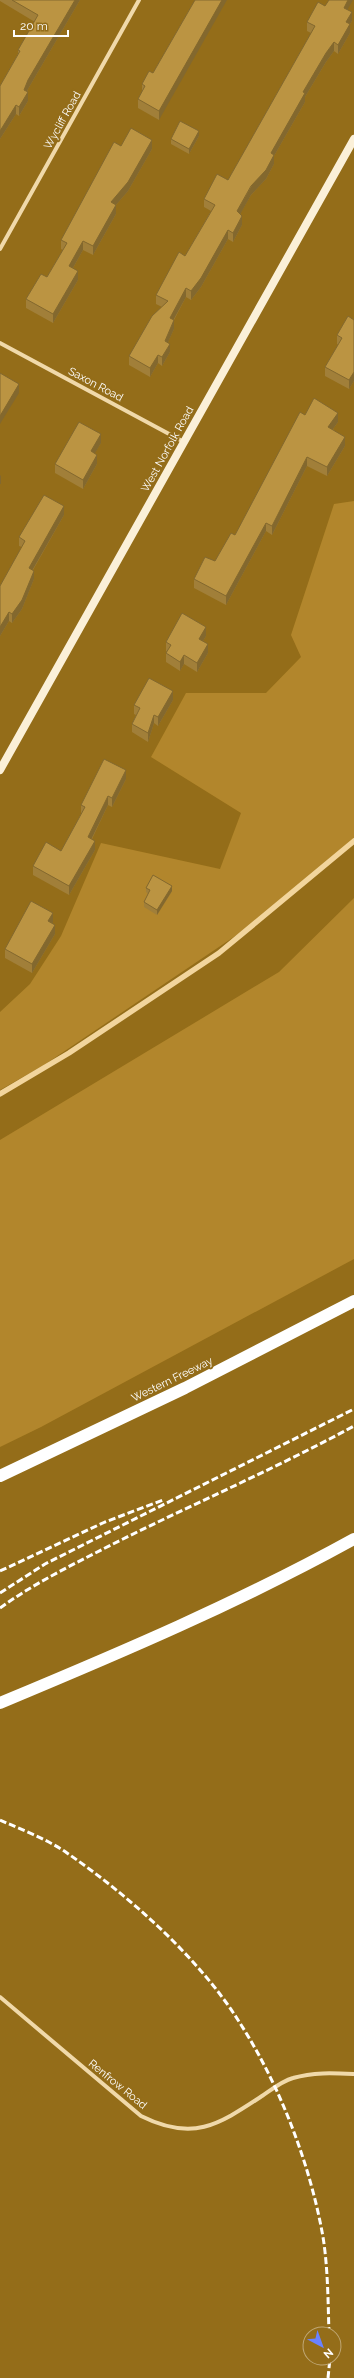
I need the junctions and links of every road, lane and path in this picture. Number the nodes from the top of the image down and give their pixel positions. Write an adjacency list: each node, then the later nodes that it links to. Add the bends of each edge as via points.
1 (139, 0): 3 (street, Wycliff Road)
2 (354, 139): 5 (street, West Norfolk Road)
3 (0, 248)
4 (0, 343): 5 (street, Saxon Road)
5 (184, 442): 6 (street, West Norfolk Road)
6 (0, 770)
7 (354, 1301): 8 (highway, Western Freeway, via 185,1388)
8 (0, 1476)
9 (354, 1539): 10 (highway, via 100,1662)
10 (0, 1703)
11 (0, 1997): 12 (street, Renfrow Road, via 141,2116 161,2126 185,2129 210,2126 227,2119 292,2078 322,2073)
12 (354, 2074)

